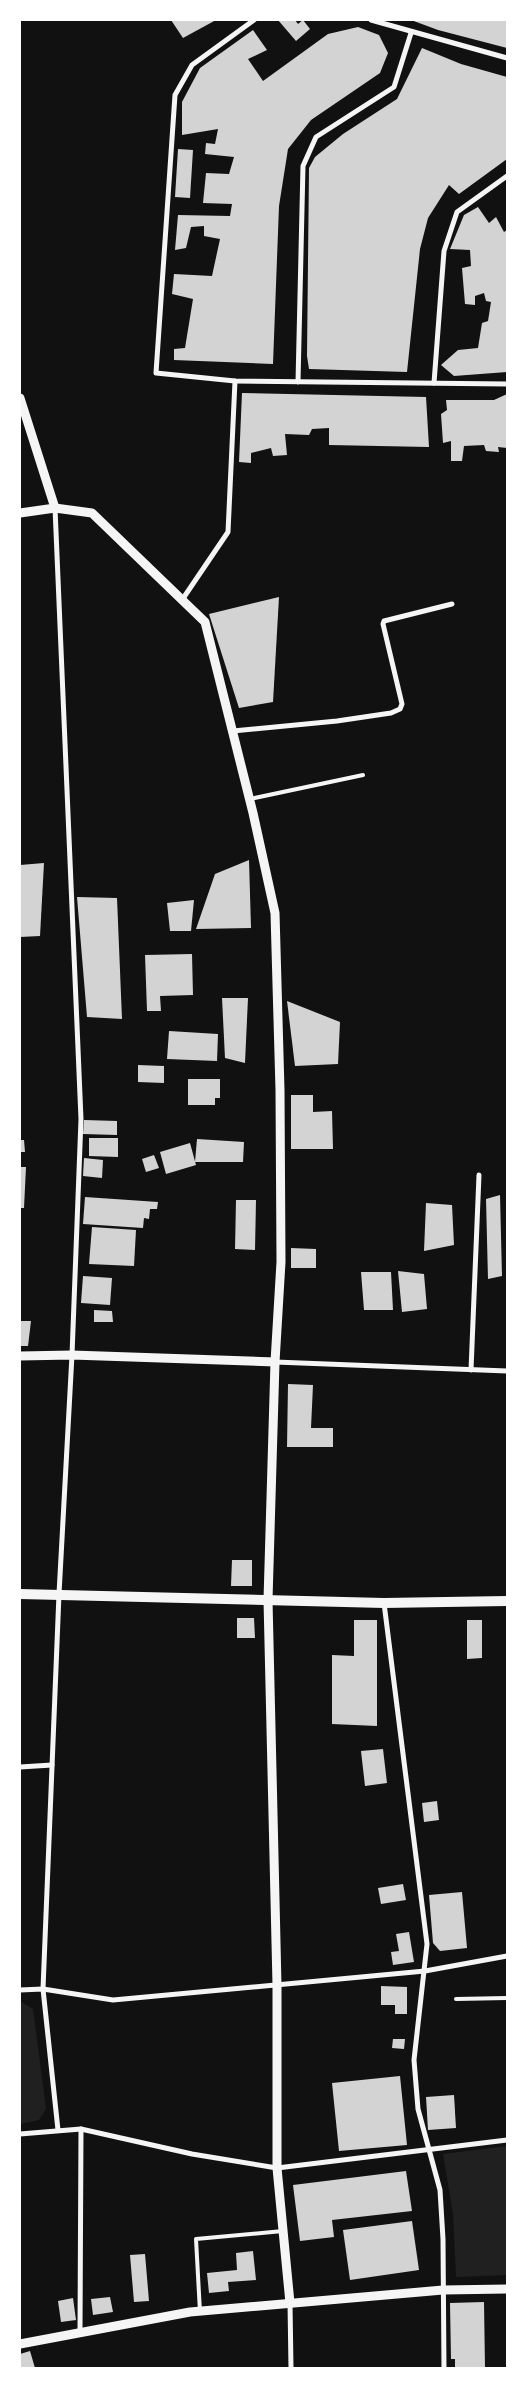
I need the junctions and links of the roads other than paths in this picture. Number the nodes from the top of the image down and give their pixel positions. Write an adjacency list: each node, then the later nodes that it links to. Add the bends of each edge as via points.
1 (254, 20): 6 (street, via 192,65 175,95 156,373)
2 (371, 20): 3 (street)
3 (411, 32): 4 (street); 7 (street, via 394,87 316,137 303,166)
4 (507, 58)
5 (507, 176): 8 (street, via 457,212 444,251)
6 (236, 381): 7 (street); 13 (street, via 228,532)
7 (298, 382): 8 (street)
8 (434, 383): 9 (street)
9 (507, 384)
10 (20, 398): 11 (street)
11 (55, 508): 12 (street); 13 (street, via 92,513); 19 (street, via 81,1119)
12 (20, 513)
13 (182, 600): 15 (street, via 205,622)
14 (452, 604): 15 (street, via 383,624 402,704 400,709 337,721)
15 (233, 731): 17 (street)
16 (363, 775): 17 (lane)
17 (250, 799): 21 (street, via 275,913 281,1243)
18 (479, 1175): 22 (street)
19 (72, 1355): 20 (street); 21 (street); 25 (street)
20 (20, 1356)
21 (275, 1362): 22 (street); 26 (street)
22 (471, 1370): 23 (street)
23 (507, 1371)
24 (20, 1594): 25 (main road)
25 (59, 1594): 26 (main road); 29 (street)
26 (268, 1600): 28 (main road); 33 (street)
27 (507, 1601): 28 (main road)
28 (384, 1603): 32 (street, via 427,1944)
29 (52, 1765): 30 (street); 35 (street)
30 (20, 1767)
31 (507, 1956): 32 (street)
32 (425, 1971): 33 (street); 42 (street, via 414,2060 418,2109)
33 (277, 1985): 35 (street, via 113,2000); 43 (street)
34 (20, 1990): 35 (street)
35 (43, 1990): 38 (street)
36 (507, 1998): 37 (lane)
37 (456, 1999)
38 (58, 2130): 39 (street); 40 (street)
39 (81, 2130): 43 (street); 49 (street)
40 (20, 2134)
41 (507, 2140): 42 (street)
42 (430, 2150): 43 (street); 46 (street, via 440,2190)
43 (277, 2168): 44 (street)
44 (283, 2231): 47 (street); 48 (lane, via 196,2240)
45 (507, 2289): 46 (street)
46 (443, 2290): 47 (street); 52 (street)
47 (290, 2303): 48 (street); 51 (street)
48 (200, 2312): 49 (street)
49 (80, 2332): 50 (street)
50 (20, 2344)
51 (291, 2368)
52 (444, 2368)

